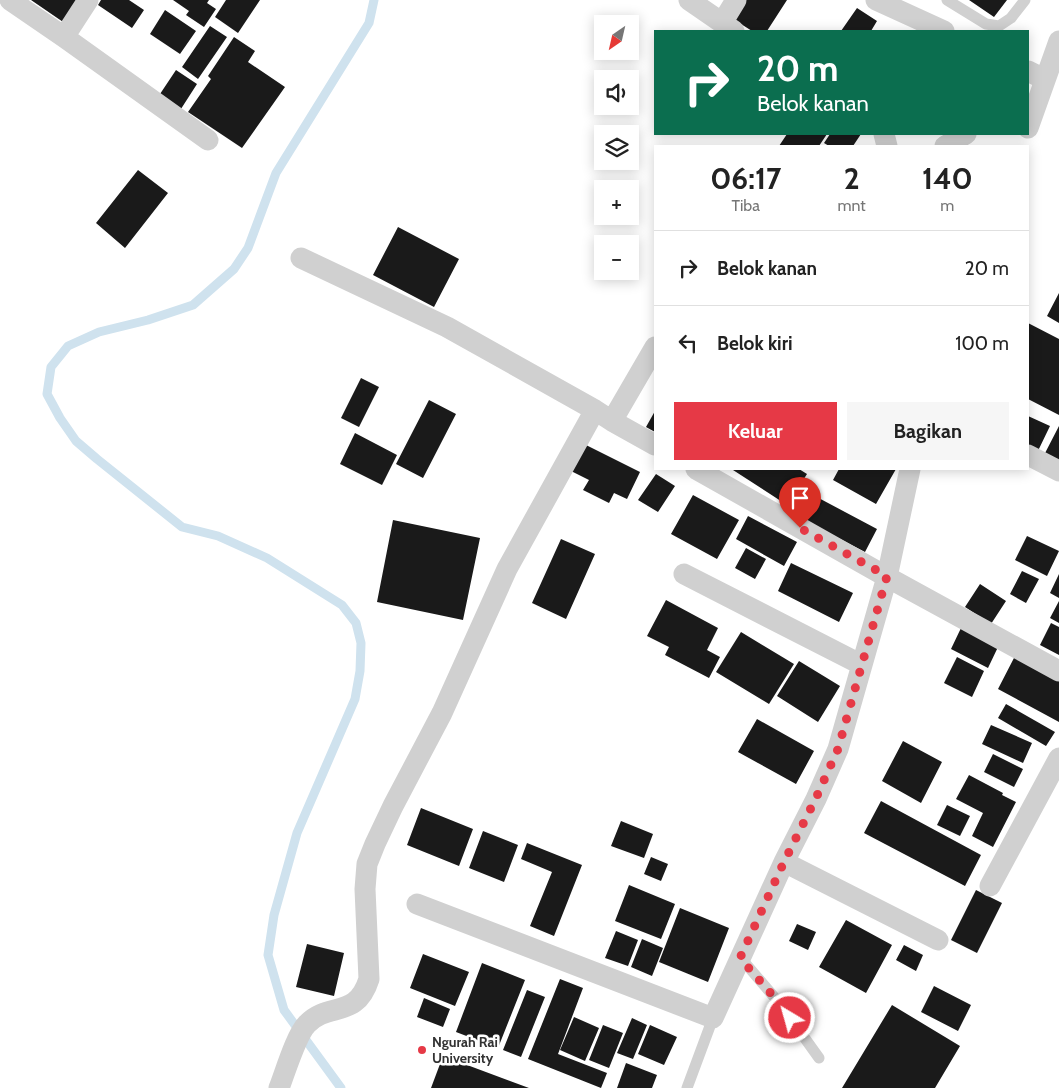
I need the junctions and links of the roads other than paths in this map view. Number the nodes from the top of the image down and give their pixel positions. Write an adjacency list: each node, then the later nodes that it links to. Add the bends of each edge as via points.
1 (10, 0): 10 (street)
2 (88, 0): 10 (street)
3 (689, 0): 8 (street)
4 (736, 0): 8 (street)
5 (876, 0): 9 (street)
6 (947, 0): 7 (lane, via 986,24 1000,26)
7 (1025, 0)
8 (728, 27)
9 (942, 30)
10 (64, 37): 15 (street)
11 (1059, 41): 12 (street)
12 (1034, 87): 13 (street)
13 (1029, 121)
14 (964, 135): 16 (street)
15 (208, 140)
16 (948, 145)
17 (302, 258): 19 (street, via 447,327)
18 (654, 348): 19 (street)
19 (603, 415): 20 (street); 37 (street, via 507,569 442,713 375,844 367,864 365,889 369,979 365,991 351,1005 307,1024)
20 (654, 445)
21 (1029, 456): 24 (street)
22 (698, 470): 26 (street)
23 (910, 470): 26 (street)
24 (1059, 471)
25 (684, 574): 27 (street)
26 (887, 576): 27 (street); 28 (street)
27 (862, 665): 30 (street, via 838,749)
28 (1059, 671)
29 (1059, 758): 31 (street)
30 (784, 862): 33 (street); 34 (street)
31 (990, 886)
32 (418, 904): 35 (street)
33 (938, 940)
34 (740, 958): 35 (street); 36 (lane, via 781,1005)
35 (713, 1018): 38 (lane)
36 (818, 1058)
37 (279, 1088)
38 (687, 1088)

